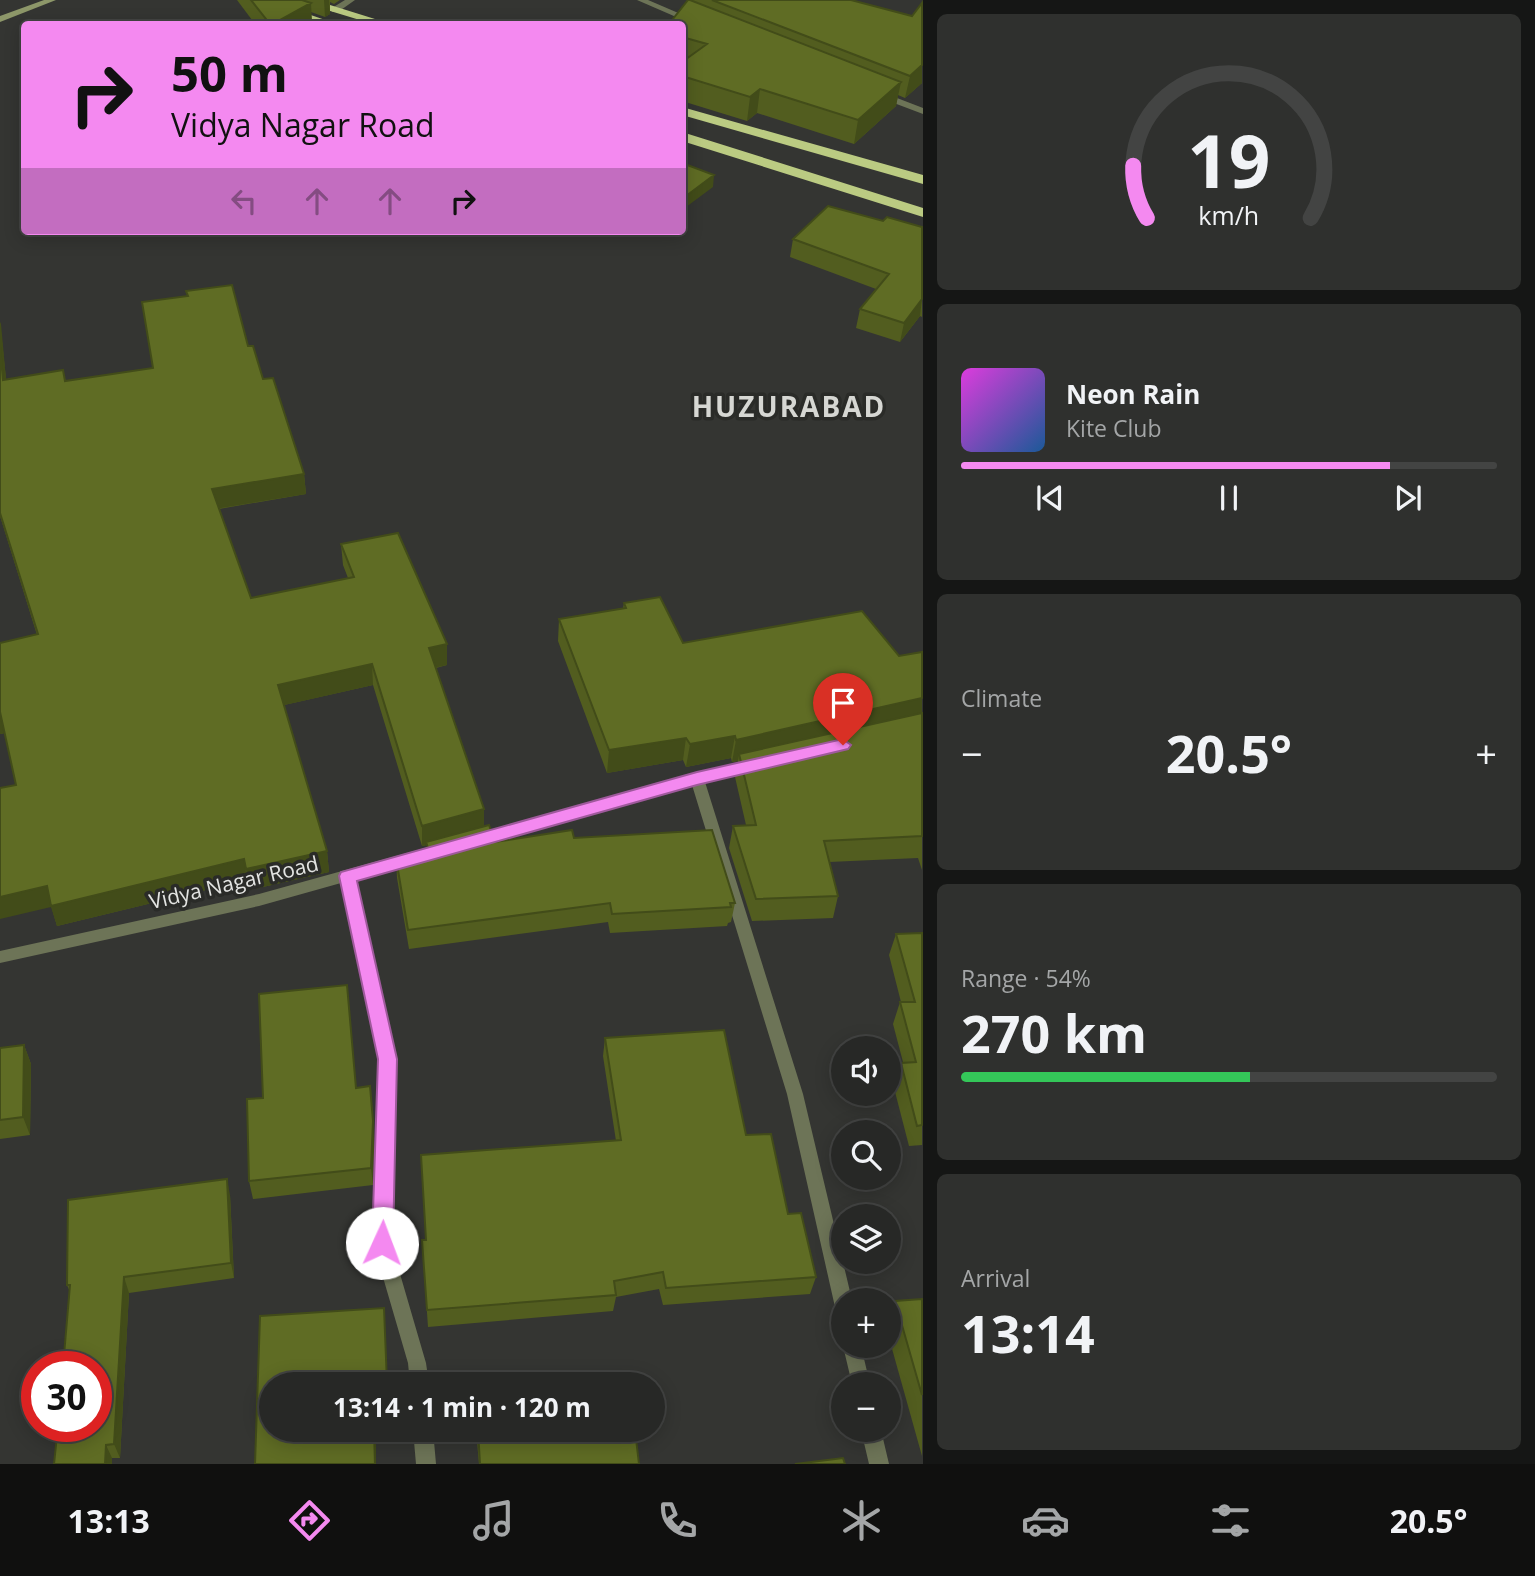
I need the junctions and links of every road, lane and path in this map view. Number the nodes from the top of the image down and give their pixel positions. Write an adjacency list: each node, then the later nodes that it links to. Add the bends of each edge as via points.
1 (52, 0): 7 (street)
2 (254, 0): 8 (highway)
3 (300, 0): 6 (highway)
4 (351, 0): 6 (street)
5 (641, 0): 10 (street)
6 (335, 10): 9 (highway)
7 (0, 19)
8 (321, 21)
9 (374, 21)
10 (705, 25)
11 (871, 91): 12 (street)
12 (922, 111)
13 (686, 112): 15 (highway)
14 (686, 137): 16 (highway)
15 (922, 180)
16 (922, 213)
17 (763, 764): 18 (street, Vidya Nagar Road)
18 (697, 778): 19 (street, Vidya Nagar Road); 21 (street, via 795,1094)
19 (347, 876): 20 (street, Vidya Nagar Road); 22 (street, via 388,1059 382,1243)
20 (0, 957)
21 (840, 1288)
22 (418, 1372)
23 (424, 1442): 25 (street)
24 (874, 1442): 26 (street)
25 (426, 1464)
26 (879, 1464)

